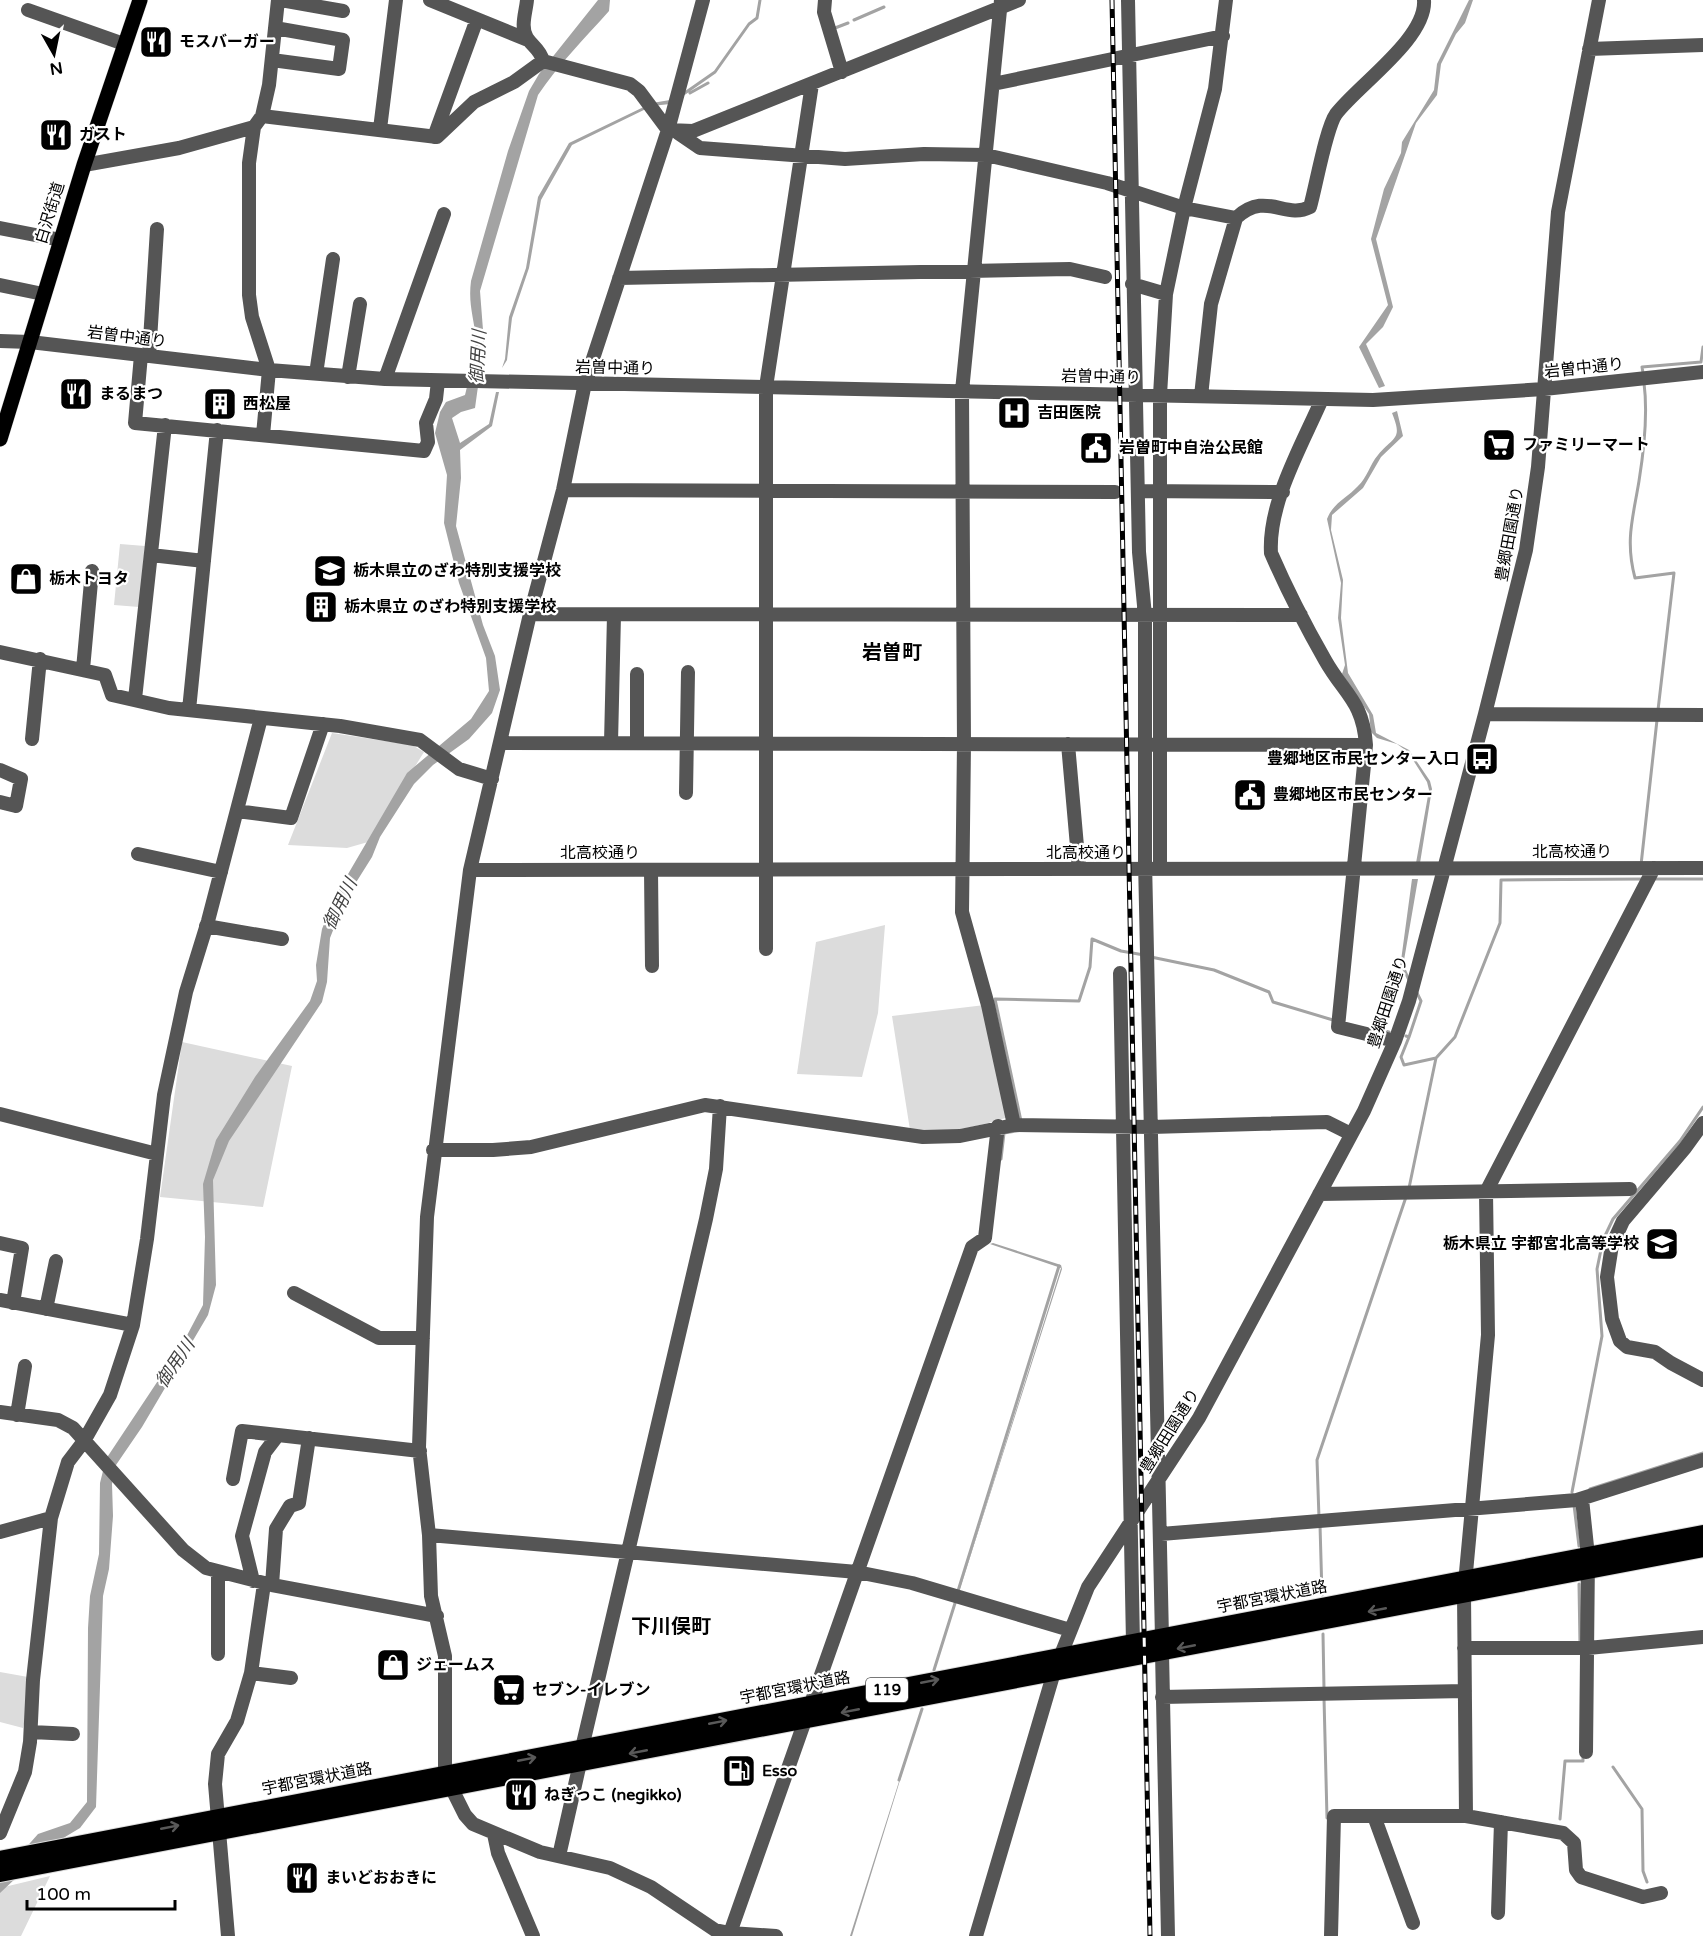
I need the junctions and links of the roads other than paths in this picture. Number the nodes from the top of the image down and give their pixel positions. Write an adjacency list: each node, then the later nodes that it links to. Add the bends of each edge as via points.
1 (140, 0): 20 (main road, 白沢街道)
2 (280, 0): 15 (street); 17 (street)
3 (396, 0): 31 (street)
4 (430, 0): 16 (street)
5 (527, 0): 19 (street, via 523,28)
6 (703, 0): 32 (street)
7 (825, 0): 26 (street, via 824,12)
8 (1018, 0): 13 (street)
9 (1128, 0): 23 (street)
10 (1226, 0): 18 (street)
11 (1424, 0): 40 (street, via 1416,27 1406,42 1335,116 1310,207 1303,211 1252,206)
12 (1599, 0): 22 (street, 豊郷田園通り)
13 (1000, 4): 26 (street); 28 (street)
14 (28, 10): 20 (street)
15 (343, 11)
16 (477, 19): 19 (street); 33 (street)
17 (274, 28): 24 (street); 24 (street, via 343,39 339,69)
18 (1223, 36): 23 (street); 38 (street, via 1215,89)
19 (528, 40): 25 (street, via 541,51)
20 (124, 44): 36 (main road, 白沢街道)
21 (1703, 45): 22 (street)
22 (1590, 49): 65 (street, 豊郷田園通り, via 1558,212)
23 (1127, 56): 28 (street); 37 (street)
24 (272, 60): 29 (street)
25 (543, 61): 32 (street, via 630,84); 33 (street, via 514,82 474,102 444,133)
26 (842, 72): 27 (street)
27 (812, 84): 32 (street, via 693,131); 34 (street)
28 (993, 84): 35 (street)
29 (262, 116): 30 (street); 31 (street)
30 (254, 127): 36 (street, via 179,147); 57 (street, via 249,163 249,295)
31 (380, 129): 33 (street)
32 (673, 131): 34 (street, via 700,148); 48 (street)
33 (434, 137)
34 (801, 155): 35 (street, via 845,159); 46 (street)
35 (986, 155): 37 (street); 45 (street)
36 (84, 165): 43 (main road, 白沢街道)
37 (1131, 192): 38 (street); 49 (street)
38 (1184, 208): 40 (street); 52 (street)
39 (444, 214): 61 (street)
40 (1236, 218): 69 (street, via 1210,304)
41 (0, 228): 43 (street)
42 (157, 229): 56 (street)
43 (61, 240): 51 (main road, 白沢街道)
44 (333, 259): 59 (street)
45 (974, 270): 46 (street); 47 (street, via 1070,269); 66 (street)
46 (783, 276): 48 (street); 64 (street)
47 (1105, 277)
48 (619, 278): 63 (street)
49 (1132, 284): 52 (street); 67 (street)
50 (0, 285): 51 (street)
51 (43, 294): 55 (main road, 白沢街道)
52 (1167, 294): 68 (street)
53 (360, 304): 60 (street)
54 (0, 341): 55 (street, 岩曽中通り)
55 (30, 342): 56 (street, 岩曽中通り); 74 (main road, 白沢街道)
56 (145, 356): 57 (street, 岩曽中通り); 71 (street, via 135,423)
57 (269, 370): 59 (street, 岩曽中通り); 73 (street)
58 (1703, 372): 65 (street, 岩曽中通り)
59 (316, 374): 60 (street, 岩曽中通り)
60 (348, 377): 61 (street, 岩曽中通り)
61 (385, 379): 62 (street, 岩曽中通り)
62 (438, 381): 63 (street, 岩曽中通り); 73 (street, via 436,399 426,423 428,442 424,451)
63 (585, 383): 64 (street, 岩曽中通り); 75 (street)
64 (766, 387): 66 (street, 岩曽中通り); 76 (street)
65 (1544, 389): 70 (street, 岩曽中通り, via 1416,398); 99 (street, 豊郷田園通り, via 1526,550)
66 (962, 391): 67 (street, 岩曽中通り); 77 (street)
67 (1136, 394): 68 (street, 岩曽中通り); 78 (street)
68 (1160, 395): 69 (street, 岩曽中通り); 79 (street)
69 (1201, 396): 70 (street, 岩曽中通り)
70 (1322, 399): 81 (street)
71 (165, 425): 72 (street); 82 (street)
72 (217, 430): 73 (street); 83 (street)
73 (263, 435)
74 (0, 439)
75 (563, 490): 76 (street); 85 (street)
76 (766, 490): 77 (street); 88 (street)
77 (962, 490): 80 (street); 91 (street)
78 (1138, 491): 79 (street); 89 (street)
79 (1161, 491): 81 (street); 90 (street)
80 (1115, 492)
81 (1283, 492): 87 (street, via 1274,513 1271,553)
82 (151, 555): 83 (street); 97 (street)
83 (204, 561): 98 (street)
84 (92, 571): 94 (street)
85 (530, 614): 86 (street); 104 (street)
86 (614, 615): 88 (street); 105 (street)
87 (1300, 615): 90 (street); 113 (street, via 1326,663 1358,705 1365,724)
88 (767, 616): 91 (street); 108 (street)
89 (1145, 616): 90 (street); 91 (street); 111 (street)
90 (1161, 616): 112 (street)
91 (963, 617): 109 (street)
92 (0, 652): 93 (street)
93 (40, 659): 94 (street); 103 (street)
94 (83, 669): 97 (street, via 105,675 112,695)
95 (688, 672): 107 (street)
96 (637, 674): 106 (street)
97 (135, 699): 98 (street)
98 (189, 710): 101 (street)
99 (1485, 714): 100 (street); 126 (street, 豊郷田園通り)
100 (1703, 715)
101 (261, 718): 102 (street); 118 (street)
102 (323, 724): 115 (street, via 420,740 459,769); 118 (street, via 291,818)
103 (32, 739)
104 (500, 743): 105 (street); 115 (street)
105 (611, 743): 106 (street)
106 (637, 743): 107 (street)
107 (686, 743): 108 (street); 116 (street)
108 (766, 743): 109 (street); 122 (street)
109 (964, 744): 110 (street); 129 (street)
110 (1068, 744): 111 (street); 123 (street)
111 (1145, 744): 112 (street); 124 (street)
112 (1161, 744): 113 (street); 124 (street)
113 (1366, 745): 125 (street)
114 (0, 770): 117 (street, via 21,779 16,806)
115 (492, 779): 127 (street)
116 (686, 793)
117 (0, 802)
118 (237, 811): 130 (street)
119 (138, 854): 130 (street)
120 (1654, 868): 121 (street, 北高校通り); 126 (street, 北高校通り); 148 (street)
121 (1703, 868)
122 (766, 869): 128 (street, 北高校通り); 129 (street, 北高校通り); 133 (street)
123 (1079, 869): 124 (street, 北高校通り); 129 (street, 北高校通り)
124 (1153, 869): 125 (street, 北高校通り); 143 (street)
125 (1354, 869): 126 (street, 北高校通り); 136 (street, via 1338,1027)
126 (1444, 869): 136 (street, 豊郷田園通り)
127 (470, 870): 128 (street, 北高校通り); 145 (street)
128 (651, 870): 134 (street)
129 (962, 870): 140 (street, via 962,912 988,1005)
130 (221, 872): 131 (street)
131 (206, 926): 132 (street); 146 (street, via 186,992 164,1095)
132 (282, 939)
133 (766, 949)
134 (652, 966)
135 (1120, 973): 142 (street)
136 (1395, 1041): 144 (street, 豊郷田園通り)
137 (720, 1106): 141 (street, via 923,1137 960,1136); 145 (street, via 705,1105 531,1147); 177 (street, via 716,1169 706,1219)
138 (0, 1114): 146 (street)
139 (1703, 1123): 158 (street, via 1623,1221 1612,1245 1607,1277 1612,1319 1620,1341 1627,1347 1655,1352)
140 (1014, 1125): 141 (street); 142 (street)
141 (998, 1126): 180 (street, via 985,1238 972,1247)
142 (1123, 1126): 143 (street); 171 (street)
143 (1151, 1127): 144 (street, via 1327,1122); 167 (street)
144 (1351, 1134): 149 (street, 豊郷田園通り)
145 (433, 1150): 156 (street)
146 (157, 1154): 155 (street)
147 (1630, 1189): 148 (street)
148 (1486, 1192): 149 (street); 169 (street, via 1488,1335)
149 (1319, 1194): 167 (street, 豊郷田園通り, via 1199,1418)
150 (0, 1244): 153 (street, via 22,1248)
151 (56, 1261): 154 (street)
152 (294, 1293): 156 (street, via 379,1338)
153 (7, 1302): 154 (street)
154 (46, 1309): 155 (street)
155 (133, 1325): 163 (street, via 110,1395)
156 (423, 1338): 164 (street)
157 (25, 1366): 160 (street)
158 (1703, 1380)
159 (0, 1412): 160 (street)
160 (17, 1414): 163 (street, via 58,1420 73,1428)
161 (278, 1435): 162 (street); 166 (street, via 242,1431); 181 (street, via 265,1452 242,1536)
162 (309, 1438): 164 (street); 181 (street, via 299,1503 290,1506 276,1529)
163 (84, 1441): 170 (street, via 68,1462); 179 (street, via 183,1550)
164 (420, 1451): 175 (street)
165 (1703, 1460): 168 (street)
166 (233, 1479)
167 (1160, 1479): 171 (street, 豊郷田園通り); 173 (street)
168 (1582, 1499): 169 (street); 178 (street)
169 (1471, 1509): 173 (street); 182 (street)
170 (51, 1518): 172 (street); 197 (street)
171 (1132, 1520): 184 (street, 豊郷田園通り, via 1098,1569); 186 (street)
172 (0, 1532)
173 (1161, 1534): 187 (street)
174 (1703, 1534): 178 (highway, 宇都宮環状道路 / 119)
175 (429, 1535): 177 (street); 183 (street, via 430,1596)
176 (1703, 1548): 178 (highway, 宇都宮環状道路 / 119)
177 (627, 1554): 180 (street); 200 (street)
178 (1588, 1563): 182 (highway, 宇都宮環状道路 / 119); 189 (street)
179 (218, 1572): 181 (street); 190 (street)
180 (857, 1572): 184 (street, via 912,1583); 196 (street)
181 (263, 1583): 183 (street); 192 (street)
182 (1464, 1587): 187 (highway, 宇都宮環状道路 / 119); 188 (street)
183 (437, 1616): 201 (street, via 445,1656)
184 (1070, 1630): 191 (street, 豊郷田園通り)
185 (1703, 1637): 189 (street)
186 (1133, 1643): 187 (highway, 宇都宮環状道路 / 119); 191 (highway, 宇都宮環状道路 / 119)
187 (1162, 1645): 191 (highway, 宇都宮環状道路 / 119); 195 (street)
188 (1464, 1648): 189 (street); 194 (street)
189 (1588, 1648): 199 (street)
190 (218, 1654)
191 (1057, 1664): 196 (highway, 宇都宮環状道路 / 119); 219 (street, 豊郷田園通り)
192 (251, 1672): 193 (street); 205 (street, via 237,1721 218,1754)
193 (291, 1678)
194 (1465, 1691): 195 (street); 203 (street)
195 (1162, 1697): 220 (street)
196 (806, 1713): 200 (highway, 宇都宮環状道路 / 119); 215 (street)
197 (31, 1732): 198 (street); 206 (street, via 25,1772)
198 (73, 1734)
199 (1586, 1752)
200 (581, 1756): 201 (highway, 宇都宮環状道路 / 119); 209 (street)
201 (448, 1781): 205 (highway, 宇都宮環状道路 / 119); 207 (street, via 465,1815 473,1824)
202 (1374, 1816): 203 (street); 214 (street); 221 (street, via 1334,1816)
203 (1466, 1816): 204 (street)
204 (1501, 1822): 212 (street, via 1563,1833 1574,1844 1576,1870 1581,1877 1643,1897); 213 (street)
205 (216, 1825): 208 (highway, 宇都宮環状道路 / 119); 216 (street)
206 (0, 1833)
207 (494, 1834): 209 (street); 217 (street, via 498,1853)
208 (72, 1853): 210 (highway, 宇都宮環状道路 / 119); 211 (highway, 宇都宮環状道路 / 119)
209 (560, 1857): 215 (street, via 610,1868 651,1887)
210 (0, 1860)
211 (0, 1873)
212 (1661, 1893)
213 (1498, 1913)
214 (1413, 1923)
215 (729, 1935): 218 (street)
216 (228, 1936)
217 (533, 1936)
218 (776, 1936)
219 (976, 1936)
220 (1168, 1936)
221 (1331, 1936)

